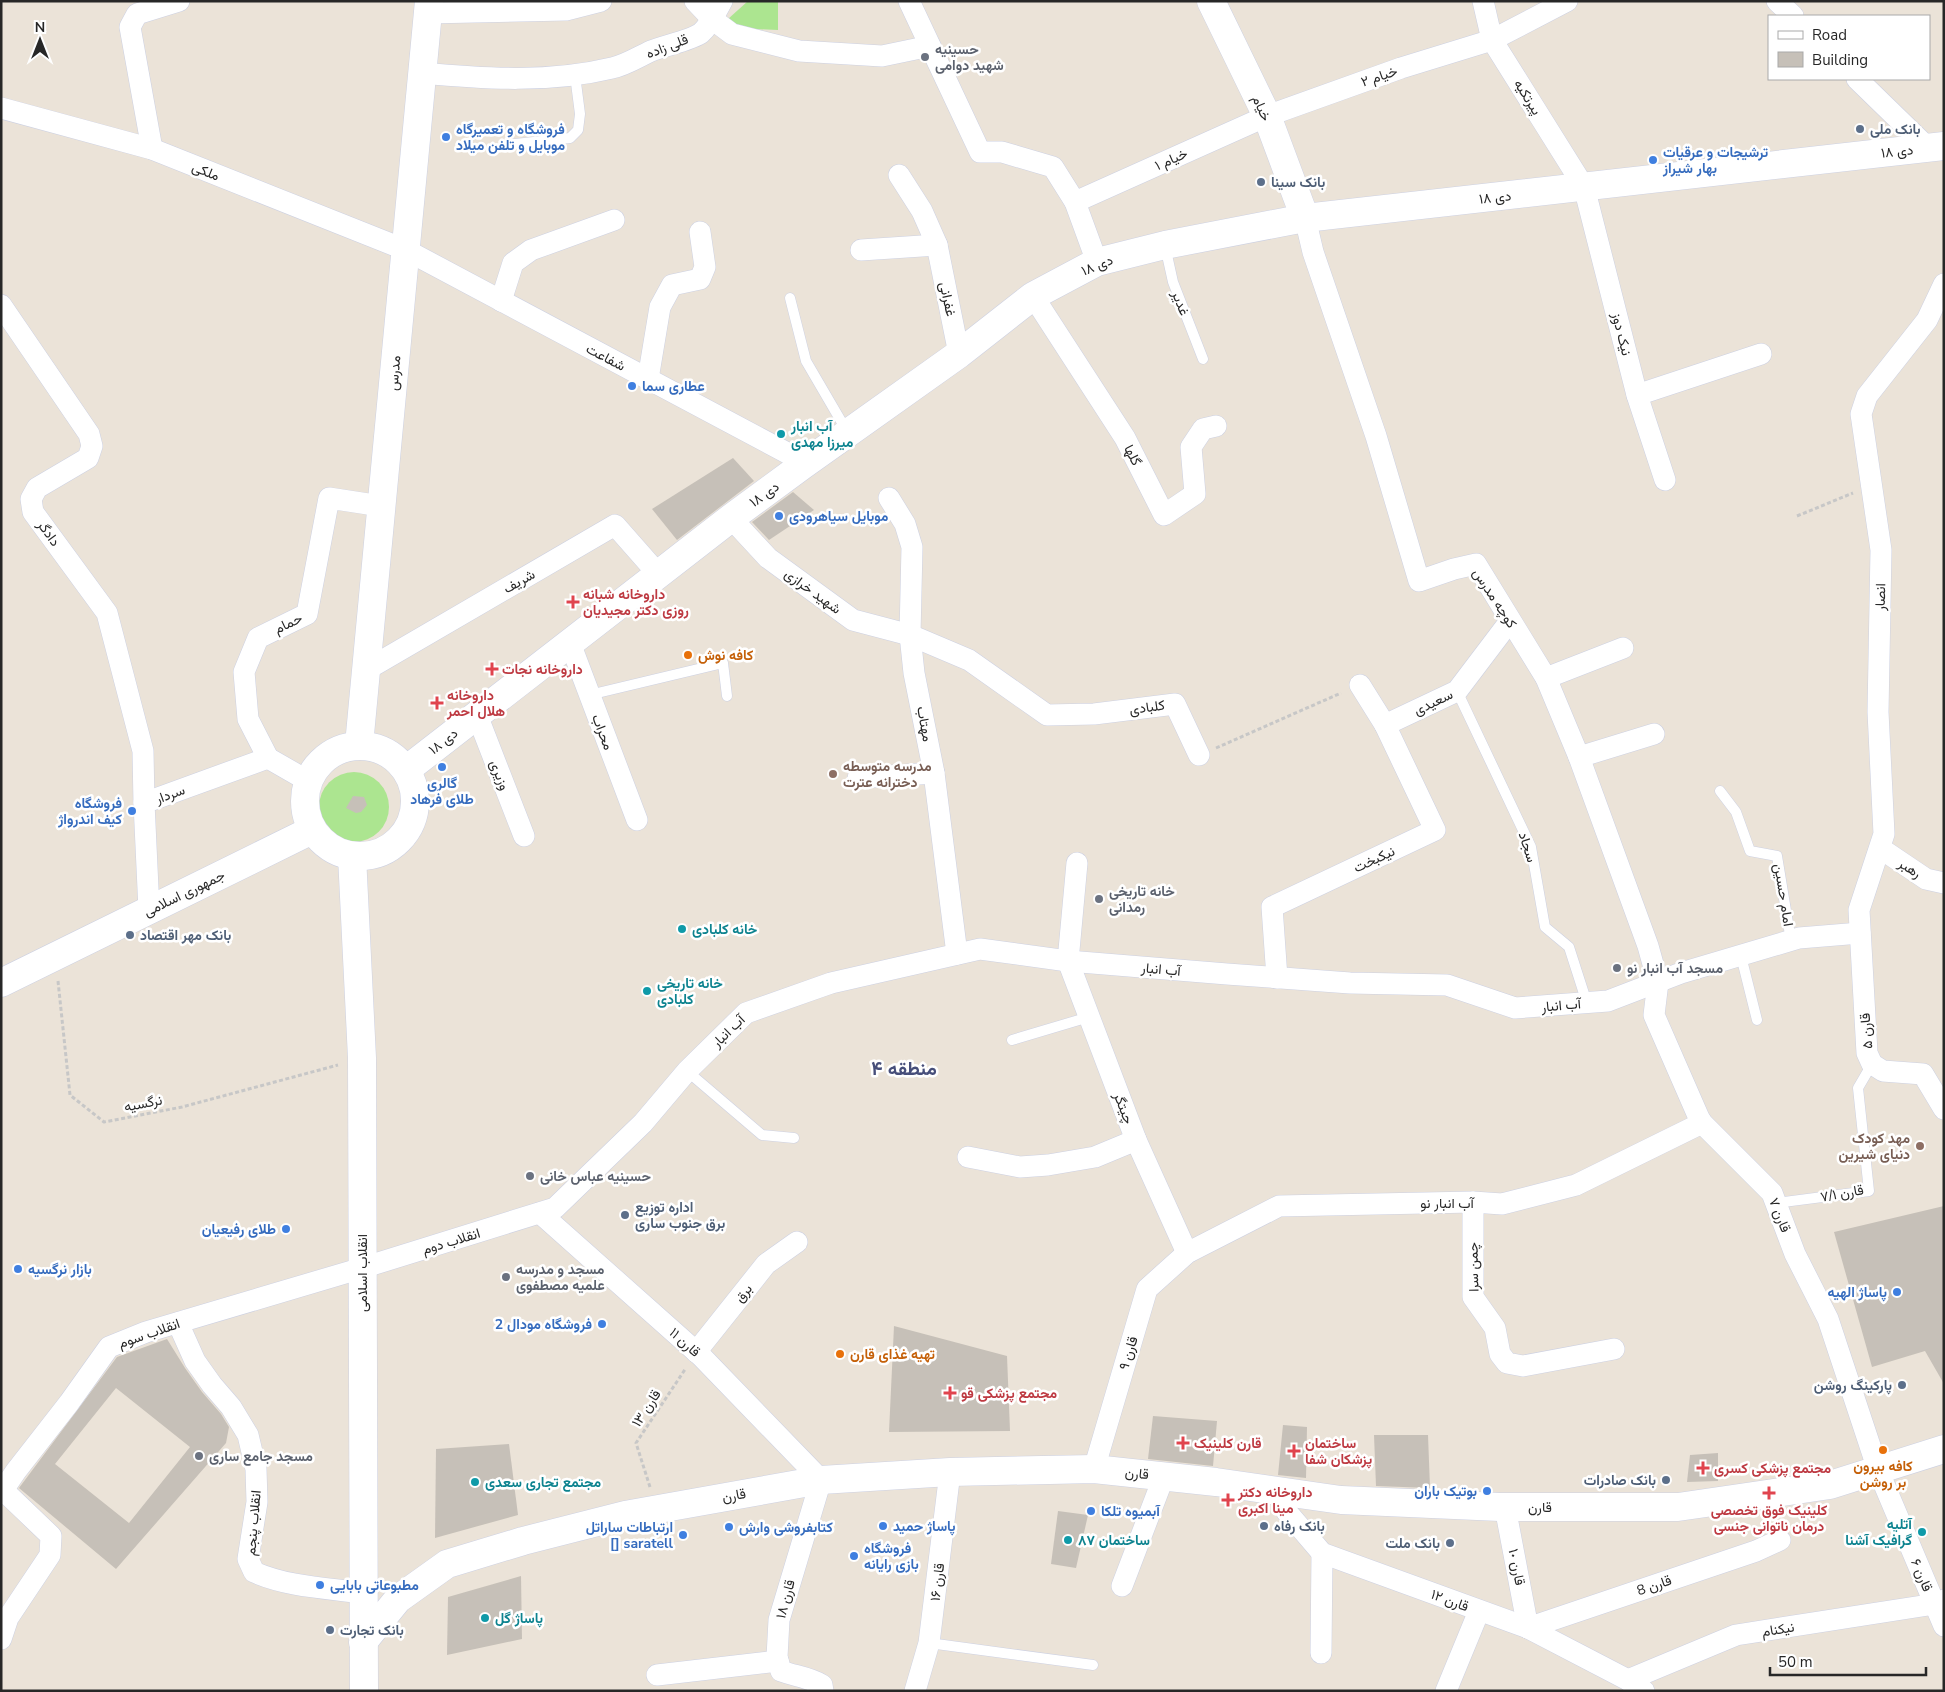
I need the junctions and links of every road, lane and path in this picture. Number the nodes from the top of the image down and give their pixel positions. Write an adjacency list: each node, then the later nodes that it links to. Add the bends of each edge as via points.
1 (179, 1): 21 (street, via 136,14 130,27)
2 (601, 1): 9 (street, via 566,10)
3 (695, 1): 10 (street)
4 (909, 1): 13 (street)
5 (1211, 1): 18 (main road, خیام)
6 (1484, 1): 12 (street, پیرتکیه)
7 (1567, 1): 12 (street, خیام ۲)
8 (1777, 1): 11 (street)
9 (429, 7): 14 (main road, مدرس)
10 (717, 10): 13 (street, via 732,34 799,51 882,56); 15 (street, قلی زاده, via 700,34 614,68)
11 (1792, 15)
12 (1492, 40): 18 (street, خیام ۲, via 1401,68); 23 (street, پیرتکیه)
13 (930, 46): 24 (street, via 980,152 1002,152 1053,167)
14 (423, 73): 15 (street, قلی زاده, via 515,79); 30 (main road, مدرس)
15 (575, 75): 19 (lane, via 580,114 578,130 570,138)
16 (1858, 80): 20 (street)
17 (1, 108): 21 (street, ملکی)
18 (1267, 116): 24 (street, خیام ۱); 25 (main road, خیام)
19 (506, 145)
20 (1936, 147): 23 (main road, ۱۸ دی)
21 (152, 149): 30 (street, ملکی)
22 (899, 175): 28 (street, غفرانی, via 922,211)
23 (1584, 187): 25 (main road, ۱۸ دی); 42 (street, نیک دوز)
24 (1075, 202): 32 (street)
25 (1305, 218): 29 (main road, ۱۸ دی); 53 (street, کوچه مدرس, via 1313,252 1376,436 1419,581 1476,564)
26 (614, 220): 36 (street, via 525,254 513,263)
27 (700, 232): 41 (street, via 705,267 700,279 672,285 660,307)
28 (937, 245): 31 (street); 38 (street, غفرانی)
29 (1165, 245): 32 (main road, ۱۸ دی); 40 (lane, غدیر, via 1173,282)
30 (406, 250): 36 (street, شفاعت); 49 (main road, مدرس)
31 (861, 250)
32 (1097, 262): 34 (main road, ۱۸ دی)
33 (1944, 284): 47 (street, انصار, via 1927,320 1867,396 1861,414)
34 (1033, 296): 38 (main road, ۱۸ دی); 43 (street, گلها, via 1125,438 1164,515 1194,494 1191,447 1203,429)
35 (790, 298): 44 (lane, via 806,361)
36 (501, 301): 41 (street, شفاعت)
37 (1, 305): 75 (street, دادگر, via 89,434 92,446 88,458 37,488 31,499 33,512 107,613 143,751)
38 (959, 354): 44 (main road, ۱۸ دی)
39 (1761, 354): 42 (street)
40 (1203, 359)
41 (648, 379): 45 (street, شفاعت)
42 (1637, 395): 46 (street, نیک دوز)
43 (1216, 426)
44 (848, 434): 45 (main road, ۱۸ دی)
45 (806, 463): 51 (main road, ۱۸ دی)
46 (1665, 480)
47 (1872, 485): 50 (path); 79 (street, انصار, via 1881,550 1878,712 1884,834)
48 (890, 498): 54 (street, مهتاب, via 905,524 912,547)
49 (381, 506): 57 (main road, مدرس); 69 (street, حمام, via 329,498 307,614 258,638 244,672 245,691 248,719)
50 (1797, 516)
51 (731, 518): 52 (main road, ۱۸ دی); 54 (street, شهید خرازی, via 768,558 853,620)
52 (659, 575): 55 (main road, ۱۸ دی); 57 (street, شریف, via 615,525)
53 (1510, 621): 58 (street, کوچه مدرس); 60 (street, سعیدی)
54 (910, 635): 67 (street, کلبادی, via 969,660 1047,715 1094,714 1175,704); 71 (street, مهتاب, via 914,673)
55 (570, 643): 61 (street, محراب); 63 (main road, ۱۸ دی)
56 (1622, 648): 58 (street)
57 (366, 670): 66 (main road, مدرس)
58 (1546, 678): 68 (street, کوچه مدرس)
59 (1360, 685): 64 (street); 67 (path)
60 (1457, 691): 64 (street, سعیدی); 93 (lane, سجاد, via 1531,847 1545,927 1569,947)
61 (589, 695): 62 (lane, via 723,663); 76 (street, محراب)
62 (727, 696)
63 (477, 715): 70 (main road, ۱۸ دی); 78 (street, وزیری)
64 (1385, 725): 90 (street, نیکبخت, via 1435,830 1272,907)
65 (1654, 734): 68 (street)
66 (358, 745): 70 (main road, via 377,748 393,756); 73 (main road, via 328,755 316,766)
67 (1199, 755)
68 (1579, 757): 91 (street, کوچه مدرس)
69 (268, 758): 73 (street); 75 (street, سردار)
70 (406, 770): 80 (main road, via 414,787 415,806 407,830 399,840 377,854)
71 (934, 773): 72 (street); 86 (street, مهتاب)
72 (858, 778)
73 (308, 781): 77 (main road, via 304,797)
74 (1720, 791): 85 (lane, امام حسین, via 1736,812 1750,851 1777,856)
75 (144, 803): 83 (street, سردار)
76 (637, 820)
77 (312, 830): 80 (main road, via 329,847); 83 (main road, جمهوری اسلامی)
78 (524, 836)
79 (1880, 848): 82 (street, رهبر, via 1926,879); 84 (street, انصار, via 1859,910)
80 (352, 856): 97 (main road, انقلاب اسلامی)
81 (1076, 863): 89 (street)
82 (1944, 883)
83 (149, 910): 88 (main road, جمهوری اسلامی)
84 (1860, 933): 85 (street, آب انبار); 98 (street, قارن ۵, via 1867,1053)
85 (1791, 941): 87 (street, آب انبار)
86 (958, 954): 89 (street, آب انبار, via 980,949); 99 (street, آب انبار, via 831,983 746,1013)
87 (1740, 956): 91 (street, آب انبار); 95 (lane)
88 (55, 957): 92 (main road, جمهوری اسلامی); 97 (path, نرگسیه, via 70,1095 104,1122 182,1107)
89 (1068, 961): 90 (street, آب انبار); 94 (street, چیتگر)
90 (1277, 978): 93 (street, آب انبار, via 1447,985 1516,1008)
91 (1658, 982): 93 (street, آب انبار, via 1608,1001); 101 (street, قارن ٧, via 1654,1015)
92 (1, 983)
93 (1587, 1003)
94 (1088, 1017): 96 (lane); 103 (street, چیتگر)
95 (1757, 1020)
96 (1012, 1040)
97 (362, 1058): 110 (main road, انقلاب اسلامی)
98 (1872, 1064): 100 (street, قارن ۵, via 1883,1071 1923,1074); 106 (lane, قارن ۷/۱, via 1858,1088 1869,1191)
99 (687, 1071): 102 (lane, via 762,1135); 107 (street, آب انبار, via 643,1123 555,1208)
100 (1944, 1109)
101 (1702, 1123): 105 (street, آب انبار نو, via 1576,1185 1502,1204); 106 (street, قارن ٧, via 1772,1193)
102 (794, 1138)
103 (1136, 1140): 104 (street, via 1095,1157 1048,1165 1020,1167); 109 (street, چیتگر)
104 (968, 1158)
105 (1473, 1202): 109 (street, آب انبار نو, via 1279,1206); 112 (street, چمن سرا, via 1473,1298 1495,1328 1500,1354 1507,1363 1523,1366)
106 (1776, 1203): 116 (street, قارن ٧, via 1795,1254 1828,1319)
107 (540, 1213): 110 (street, انقلاب دوم); 113 (street, قارن ۱۱)
108 (797, 1242): 113 (street, برق, via 766,1264)
109 (1187, 1252): 115 (street, قارن ٩, via 1147,1289)
110 (362, 1268): 111 (street, انقلاب سوم); 127 (main road, انقلاب اسلامی)
111 (178, 1323): 121 (street, انقلاب سوم, via 109,1347); 127 (street, انقلاب پنجم, via 194,1361 231,1407 248,1435 256,1469 257,1502 248,1560 254,1572 282,1581)
112 (1614, 1349)
113 (696, 1352): 119 (street, قارن ۱۱); 123 (path, قارن ۱۳, via 636,1443)
114 (1944, 1449): 116 (main road, قارن)
115 (1094, 1469): 117 (main road, قارن); 118 (main road, قارن)
116 (1878, 1470): 122 (main road, قارن, via 1830,1485 1678,1507); 128 (street, قارن ۶)
117 (950, 1472): 119 (main road, قارن); 134 (street, قارن ۱۶)
118 (1164, 1476): 120 (main road, قارن); 126 (street)
119 (821, 1480): 123 (main road, قارن); 136 (street, قارن ۱۸, via 779,1620)
120 (1275, 1490): 122 (main road, قارن, via 1341,1500); 125 (street, قارن ۱۲, via 1287,1512)
121 (2, 1491): 132 (street, via 51,1536 50,1555 8,1618)
122 (1505, 1507): 131 (street, قارن ١٠)
123 (657, 1509): 133 (main road, قارن, via 625,1514 447,1564 398,1599)
124 (1780, 1540): 131 (street, قارن 8)
125 (1322, 1553): 129 (street, قارن ۱۲); 135 (street)
126 (1122, 1586)
127 (363, 1593): 133 (main road, انقلاب اسلامی)
128 (1939, 1602): 130 (street, قارن ۶); 139 (street, نیکنام, via 1736,1635)
129 (1480, 1611): 131 (street, قارن ۱۲); 143 (street)
130 (1944, 1626)
131 (1528, 1628): 139 (street, قارن ۱۲)
132 (1, 1640)
133 (363, 1642): 140 (main road, انقلاب اسلامی)
134 (929, 1643): 137 (lane); 142 (street, قارن ۱۶)
135 (1321, 1653)
136 (778, 1661): 138 (street); 141 (street, via 781,1672 813,1680 822,1685)
137 (1093, 1665)
138 (657, 1675)
139 (1636, 1685)
140 (364, 1691)
141 (823, 1691)
142 (915, 1691)
143 (1446, 1691)

